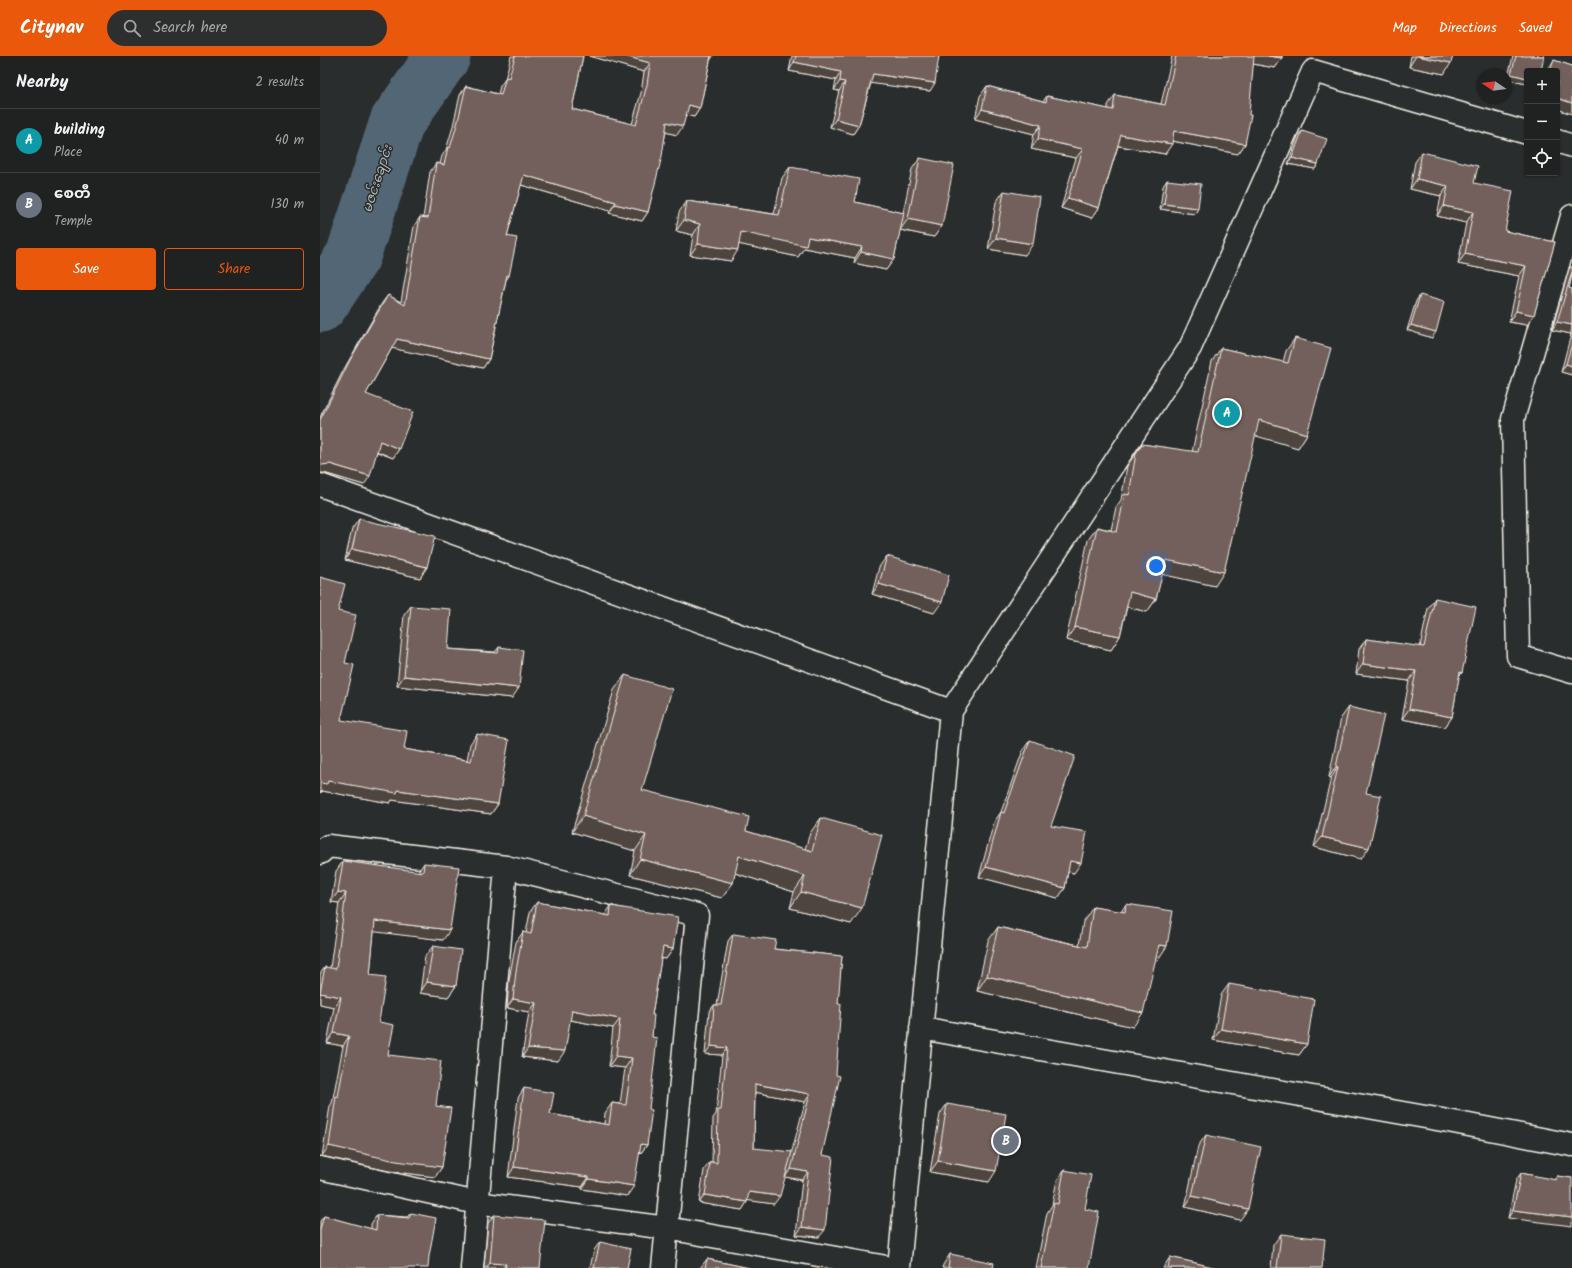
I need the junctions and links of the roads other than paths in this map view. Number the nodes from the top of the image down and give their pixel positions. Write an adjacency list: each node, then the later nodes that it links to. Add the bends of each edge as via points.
1 (1524, 131): 7 (street, via 1313,71 1190,348)
2 (1560, 142): 3 (street)
3 (1572, 146)
4 (1572, 216): 6 (street, via 1513,419 1518,656)
5 (320, 485): 7 (street)
6 (1572, 672)
7 (951, 711): 10 (street)
8 (320, 853): 9 (street, via 328,846)
9 (506, 867): 13 (street); 14 (street, via 697,915)
10 (921, 1028): 11 (street); 18 (street)
11 (1572, 1145)
12 (320, 1168): 13 (street)
13 (477, 1203): 14 (street); 15 (street)
14 (667, 1228): 16 (street); 17 (street)
15 (472, 1268)
16 (663, 1268)
17 (892, 1268)
18 (898, 1268)

